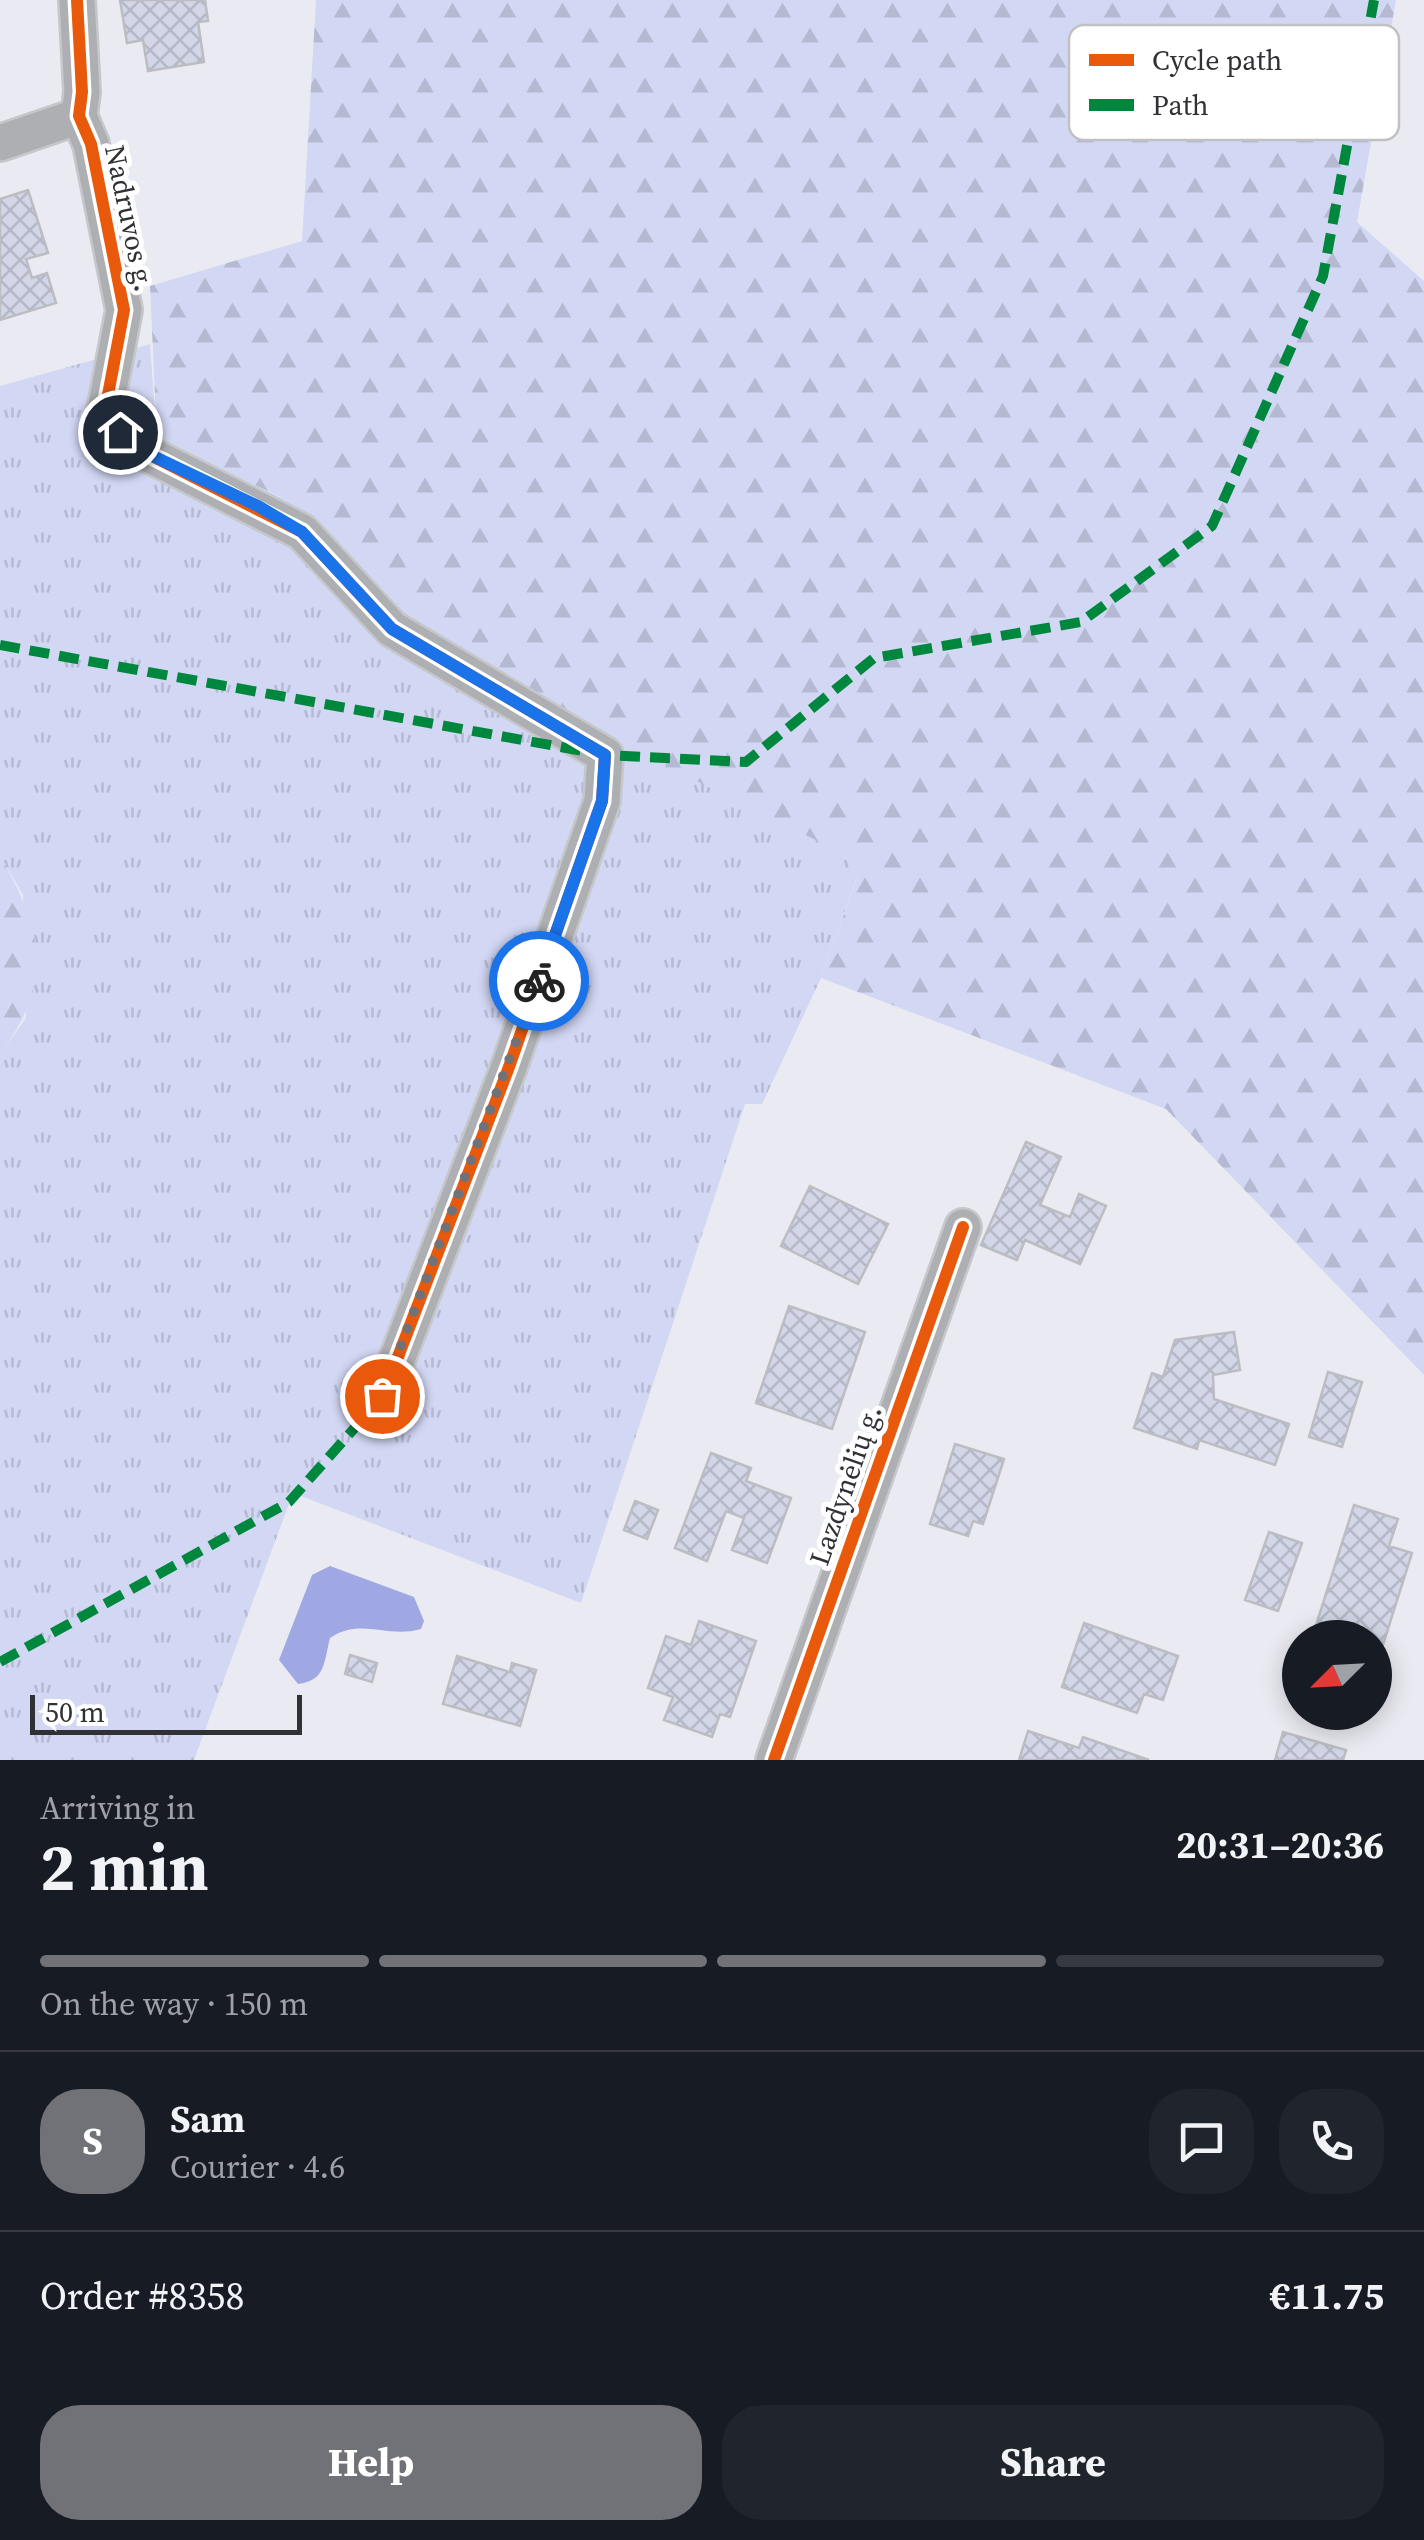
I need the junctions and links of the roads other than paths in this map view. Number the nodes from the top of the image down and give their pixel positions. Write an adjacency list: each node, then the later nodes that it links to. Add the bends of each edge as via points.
1 (77, 0): 2 (street, Nadruvos g.)
2 (78, 116): 3 (street); 5 (street, Nadruvos g., via 90,144 124,310 104,416 136,448 302,532 392,629 605,755 602,801 509,1068)
3 (0, 144)
4 (962, 1227): 6 (street, Lazdynėlių g.)
5 (382, 1396)
6 (774, 1760)

